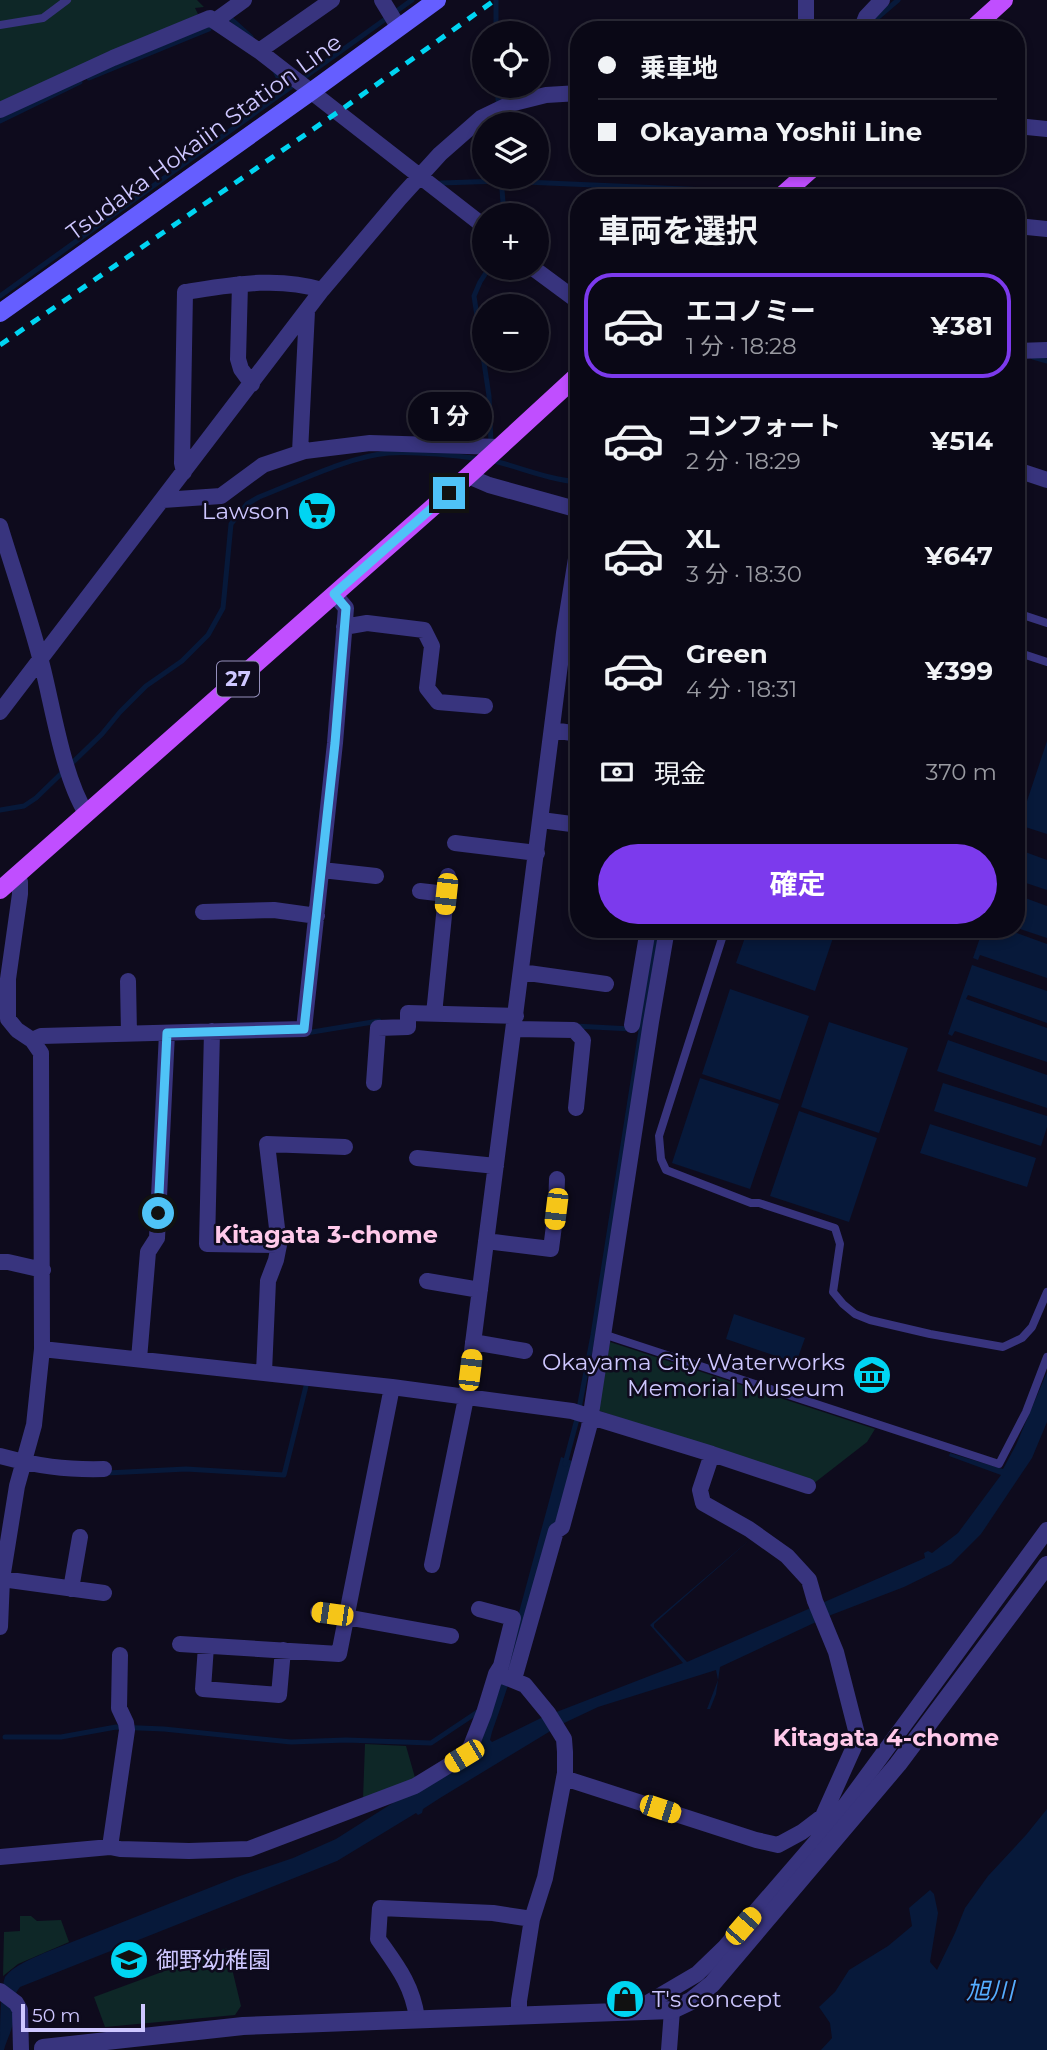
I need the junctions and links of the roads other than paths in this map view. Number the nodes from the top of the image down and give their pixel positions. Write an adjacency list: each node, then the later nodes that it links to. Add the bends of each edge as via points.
1 (67, 0): 13 (lane, via 43,18)
2 (244, 0): 9 (street)
3 (332, 0): 14 (street)
4 (437, 0): 8 (main road, Tsudaka Hokaiin Station Line)
5 (806, 0): 10 (street)
6 (881, 0): 11 (street)
7 (1004, 0): 12 (main road)
8 (391, 15): 15 (main road, Tsudaka Hokaiin Station Line)
9 (215, 21): 14 (street); 17 (street, via 210,18 196,23)
10 (806, 21)
11 (864, 21)
12 (981, 21)
13 (0, 25)
14 (259, 51): 15 (street)
15 (304, 85): 21 (street); 31 (main road, Tsudaka Hokaiin Station Line)
16 (570, 94): 21 (street, via 546,95 481,118)
17 (0, 110)
18 (1025, 127): 19 (street)
19 (1047, 129)
20 (806, 175): 22 (main road)
21 (419, 177): 23 (street); 28 (street)
22 (790, 189)
23 (472, 217)
24 (1025, 227): 25 (street)
25 (1047, 229)
26 (549, 280): 29 (street)
27 (240, 284): 28 (street, via 277,282); 35 (street, via 238,359); 38 (street, via 185,292)
28 (323, 290): 30 (street)
29 (570, 295)
30 (307, 311): 35 (street); 37 (street)
31 (0, 313)
32 (1047, 350): 33 (street)
33 (1025, 351)
34 (570, 382): 36 (main road, 27)
35 (252, 384): 38 (street)
36 (494, 448): 37 (street, via 370,443); 39 (main road, 27)
37 (300, 452): 42 (street, via 263,465 221,496)
38 (184, 472): 42 (street)
39 (473, 472): 43 (street, via 489,485); 45 (main road, 27)
40 (1025, 473): 41 (street)
41 (1047, 480)
42 (163, 500): 51 (street)
43 (570, 508)
44 (0, 526): 51 (street)
45 (334, 594): 49 (street, via 346,608); 57 (main road, 27)
46 (570, 596): 55 (street)
47 (1025, 616): 48 (lane)
48 (1047, 623)
49 (344, 627): 53 (street, via 367,623 424,630 432,646 427,688 438,702); 62 (street)
50 (1025, 655): 52 (lane)
51 (41, 661): 54 (street); 57 (street, via 67,767)
52 (1047, 662)
53 (485, 706)
54 (0, 712)
55 (552, 730): 56 (street); 58 (street)
56 (570, 733)
57 (86, 813): 63 (main road, 27)
58 (541, 820): 59 (street); 61 (street)
59 (570, 824)
60 (455, 843): 61 (street)
61 (537, 853): 74 (street)
62 (322, 870): 64 (street); 70 (street)
63 (18, 875): 66 (main road, 27); 84 (street, via 8,1019)
64 (376, 876)
65 (448, 876): 68 (street)
66 (0, 890)
67 (420, 891): 68 (street)
68 (446, 894): 78 (street)
69 (203, 912): 70 (street, via 274,910)
70 (317, 916): 82 (street, via 304,1029)
71 (648, 938): 77 (street)
72 (664, 938): 77 (street)
73 (722, 938): 97 (lane, via 659,1136 660,1159 666,1170 751,1203 835,1228 840,1244 833,1292 855,1314 870,1320 1003,1347 1032,1327)
74 (521, 972): 76 (street); 79 (street)
75 (128, 981): 81 (street)
76 (606, 984)
77 (649, 984): 80 (street); 98 (street)
78 (434, 1014): 79 (street); 85 (street, via 408,1013 408,1027 378,1028)
79 (515, 1023): 86 (street, via 574,1030 583,1040); 89 (street)
80 (632, 1025)
81 (129, 1034): 83 (street); 84 (street, via 41,1036)
82 (212, 1035): 83 (street); 92 (street, via 207,1244)
83 (167, 1037): 103 (street, via 157,1238 148,1252)
84 (32, 1041): 94 (street, via 41,1053)
85 (374, 1083)
86 (576, 1108)
87 (345, 1147): 92 (street, via 267,1144)
88 (417, 1158): 89 (street)
89 (496, 1166): 91 (street)
90 (556, 1179): 91 (street, via 551,1249)
91 (486, 1241): 96 (street)
92 (279, 1245): 104 (street, via 268,1281)
93 (0, 1262): 94 (street)
94 (43, 1270): 100 (street)
95 (427, 1281): 96 (street)
96 (480, 1290): 99 (street)
97 (1047, 1292)
98 (603, 1334): 102 (lane, via 999,1464); 107 (street)
99 (473, 1342): 101 (street); 106 (street)
100 (42, 1349): 103 (street); 110 (street, via 34,1426)
101 (525, 1352)
102 (1047, 1357)
103 (139, 1359): 104 (street)
104 (264, 1372): 105 (street)
105 (391, 1392): 106 (street); 123 (street)
106 (466, 1402): 107 (street); 115 (street)
107 (582, 1414): 108 (street); 130 (street, via 589,1427 562,1527 556,1531)
108 (712, 1454): 112 (street); 132 (street, via 700,1490 703,1503 788,1556 809,1580 836,1652 858,1738)
109 (0, 1455): 110 (street)
110 (24, 1462): 111 (street, via 69,1470); 117 (street)
111 (104, 1469)
112 (808, 1486)
113 (1047, 1530): 132 (street)
114 (79, 1537): 118 (street)
115 (432, 1565)
116 (1047, 1565): 137 (street, via 898,1764 712,1984)
117 (2, 1579): 118 (street); 122 (street)
118 (71, 1589): 119 (street)
119 (104, 1593)
120 (479, 1609): 130 (street, via 513,1618 500,1666)
121 (318, 1612): 123 (street)
122 (0, 1616): 124 (street)
123 (347, 1616): 125 (street); 128 (street, via 339,1654)
124 (0, 1627)
125 (452, 1636)
126 (180, 1644): 127 (street)
127 (206, 1646): 128 (street); 128 (street, via 204,1689 279,1695)
128 (283, 1650)
129 (120, 1655): 133 (street, via 119,1708 127,1727)
130 (505, 1677): 131 (street, via 525,1685 558,1728 564,1739); 133 (street, via 464,1756 415,1786 249,1849)
131 (564, 1778): 132 (street, via 778,1845); 135 (street, via 545,1878)
132 (828, 1819): 138 (street, via 697,1975)
133 (110, 1847): 134 (street)
134 (0, 1857)
135 (532, 1919): 139 (street); 140 (street, via 380,1908 378,1939 404,1975)
136 (0, 1991): 142 (street, via 20,2010)
137 (672, 2010): 138 (street); 143 (street)
138 (634, 2011): 139 (street)
139 (519, 2014): 140 (street)
140 (417, 2018): 141 (street, via 243,2026)
141 (43, 2049): 142 (street)
142 (22, 2050)
143 (669, 2050)

